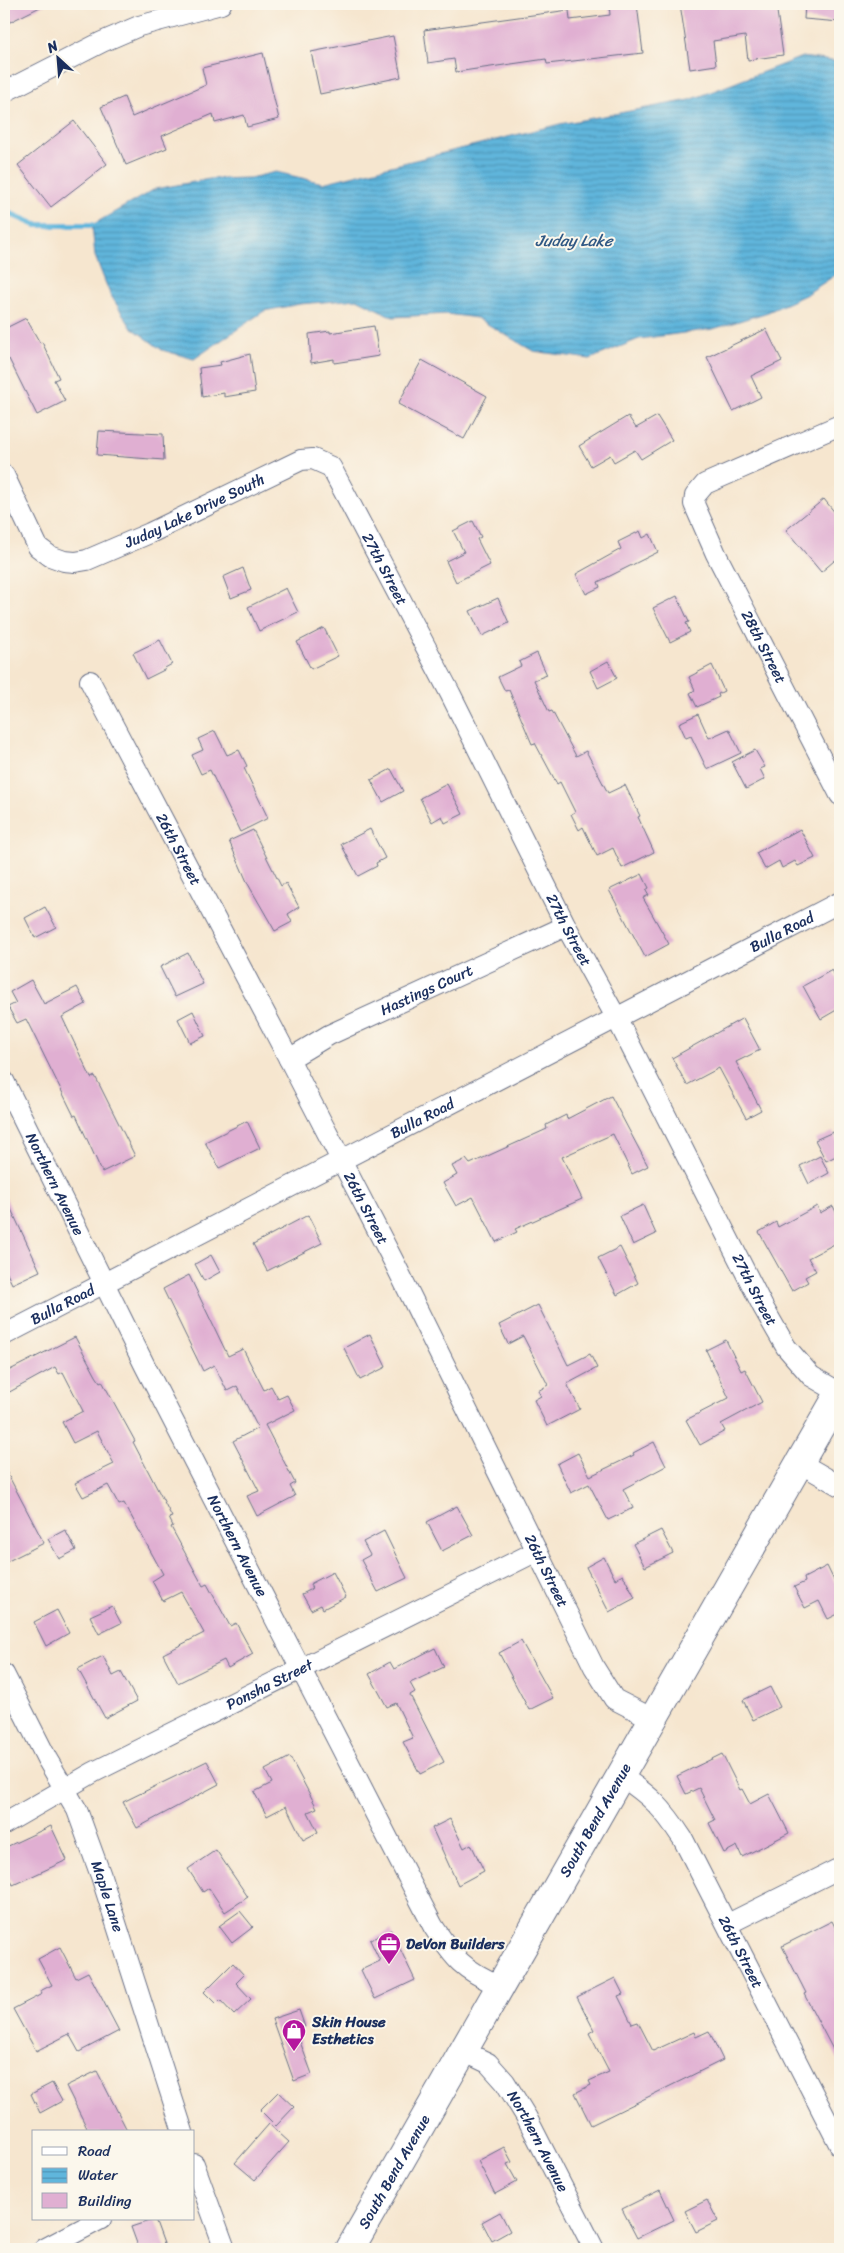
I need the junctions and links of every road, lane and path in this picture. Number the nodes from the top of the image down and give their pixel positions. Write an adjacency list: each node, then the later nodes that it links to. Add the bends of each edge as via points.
1 (221, 4): 2 (street, via 139,26)
2 (4, 92)
3 (840, 425): 7 (street, 28th Street, via 705,484 695,496 694,504 716,554)
4 (313, 459): 5 (street, Juday Lake Drive South, via 301,460 150,533 75,562 50,556 38,546); 9 (street, 27th Street, via 325,463 336,474 459,710)
5 (4, 475)
6 (90, 681): 11 (street, 26th Street)
7 (840, 795)
8 (840, 902): 10 (street, Bulla Road)
9 (566, 926): 10 (street, 27th Street); 11 (street, Hastings Court, via 330,1035)
10 (617, 1019): 13 (street, Bulla Road); 16 (street, 27th Street, via 786,1347 812,1376)
11 (290, 1059): 13 (street, 26th Street)
12 (4, 1081): 14 (street, Northern Avenue)
13 (341, 1160): 14 (street, Bulla Road); 19 (street, 26th Street)
14 (104, 1283): 15 (street, Bulla Road); 20 (street, Northern Avenue)
15 (4, 1335)
16 (840, 1393): 17 (main road, South Bend Avenue)
17 (800, 1463): 18 (street); 22 (main road, South Bend Avenue)
18 (840, 1486)
19 (537, 1551): 20 (street, Ponsha Street); 22 (street, 26th Street, via 594,1667 614,1699)
20 (302, 1669): 24 (street, Ponsha Street); 28 (street, Northern Avenue, via 433,1926 453,1956 474,1974)
21 (4, 1674): 24 (street, Maple Lane)
22 (653, 1719): 23 (main road, South Bend Avenue)
23 (621, 1776): 27 (street, 26th Street, via 646,1792 662,1808); 28 (main road, South Bend Avenue)
24 (64, 1790): 25 (street, Ponsha Street); 30 (street, Maple Lane, via 77,1810 102,1876)
25 (4, 1824)
26 (840, 1868): 27 (street)
27 (728, 1924): 31 (street, 26th Street)
28 (500, 1986): 29 (main road, South Bend Avenue)
29 (463, 2051): 36 (main road, South Bend Avenue); 37 (street, Northern Avenue, via 488,2063 505,2082)
30 (182, 2130)
31 (840, 2146)
32 (195, 2172): 35 (street)
33 (98, 2220): 34 (street)
34 (44, 2249)
35 (225, 2249)
36 (350, 2249)
37 (594, 2249)

